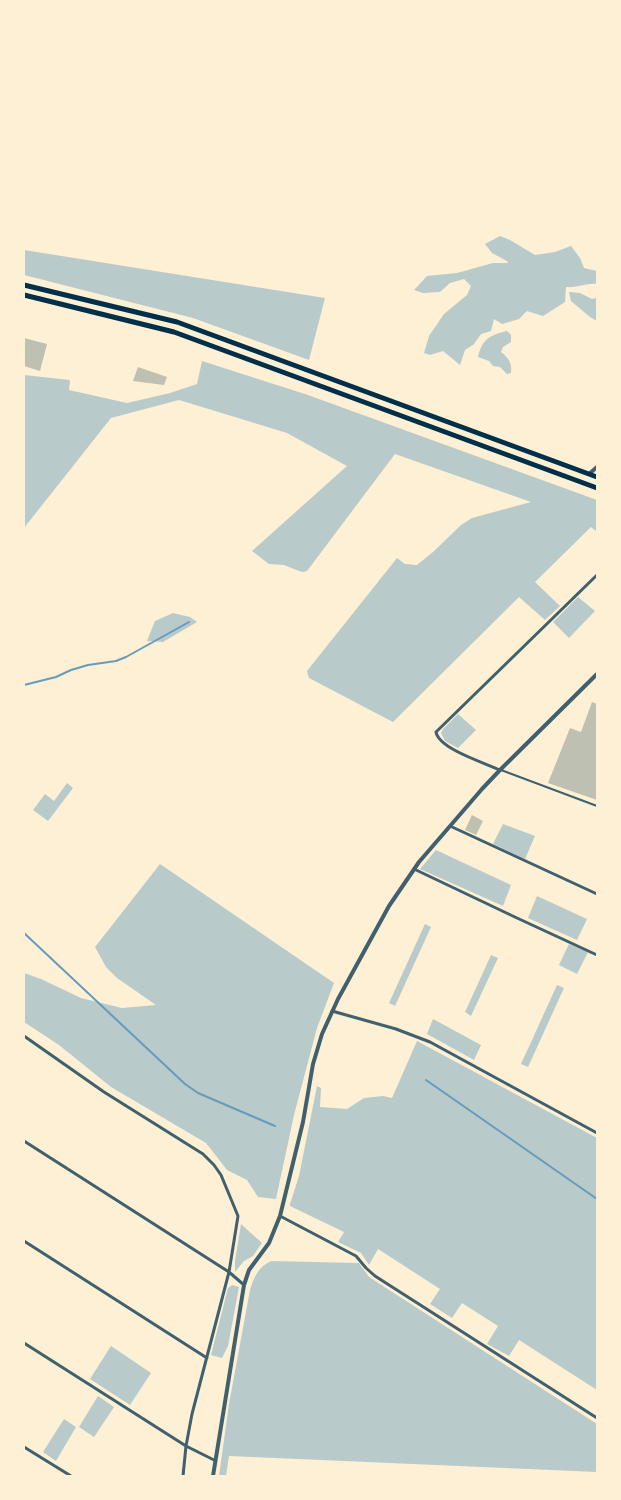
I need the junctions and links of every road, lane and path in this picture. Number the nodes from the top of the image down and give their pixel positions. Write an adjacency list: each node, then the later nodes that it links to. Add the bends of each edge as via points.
1 (24, 285): 4 (main road, via 177,322)
2 (24, 295): 6 (main road, via 174,332)
3 (597, 467): 4 (street)
4 (589, 474): 5 (main road)
5 (597, 477)
6 (597, 488)
7 (597, 575): 9 (street, via 436,732 448,746)
8 (597, 674): 9 (street)
9 (500, 770): 10 (lane); 11 (street)
10 (597, 806)
11 (450, 826): 12 (street); 13 (street)
12 (414, 869): 14 (street); 15 (street, via 389,906)
13 (597, 894)
14 (597, 955)
15 (332, 1011): 17 (street, via 396,1028 430,1042); 19 (street, via 313,1064 303,1122)
16 (24, 1036): 21 (street, via 104,1092 203,1154 214,1165 238,1216)
17 (597, 1132)
18 (24, 1141): 21 (street)
19 (280, 1216): 22 (street, via 269,1243 249,1270); 25 (street, via 356,1256 375,1276)
20 (24, 1241): 24 (street)
21 (229, 1272): 22 (street); 24 (street)
22 (244, 1285): 28 (street)
23 (24, 1343): 26 (street)
24 (207, 1358): 26 (street)
25 (597, 1418)
26 (186, 1446): 28 (street); 30 (street)
27 (24, 1447): 29 (street)
28 (214, 1460): 31 (street)
29 (71, 1476)
30 (183, 1476)
31 (212, 1476)

